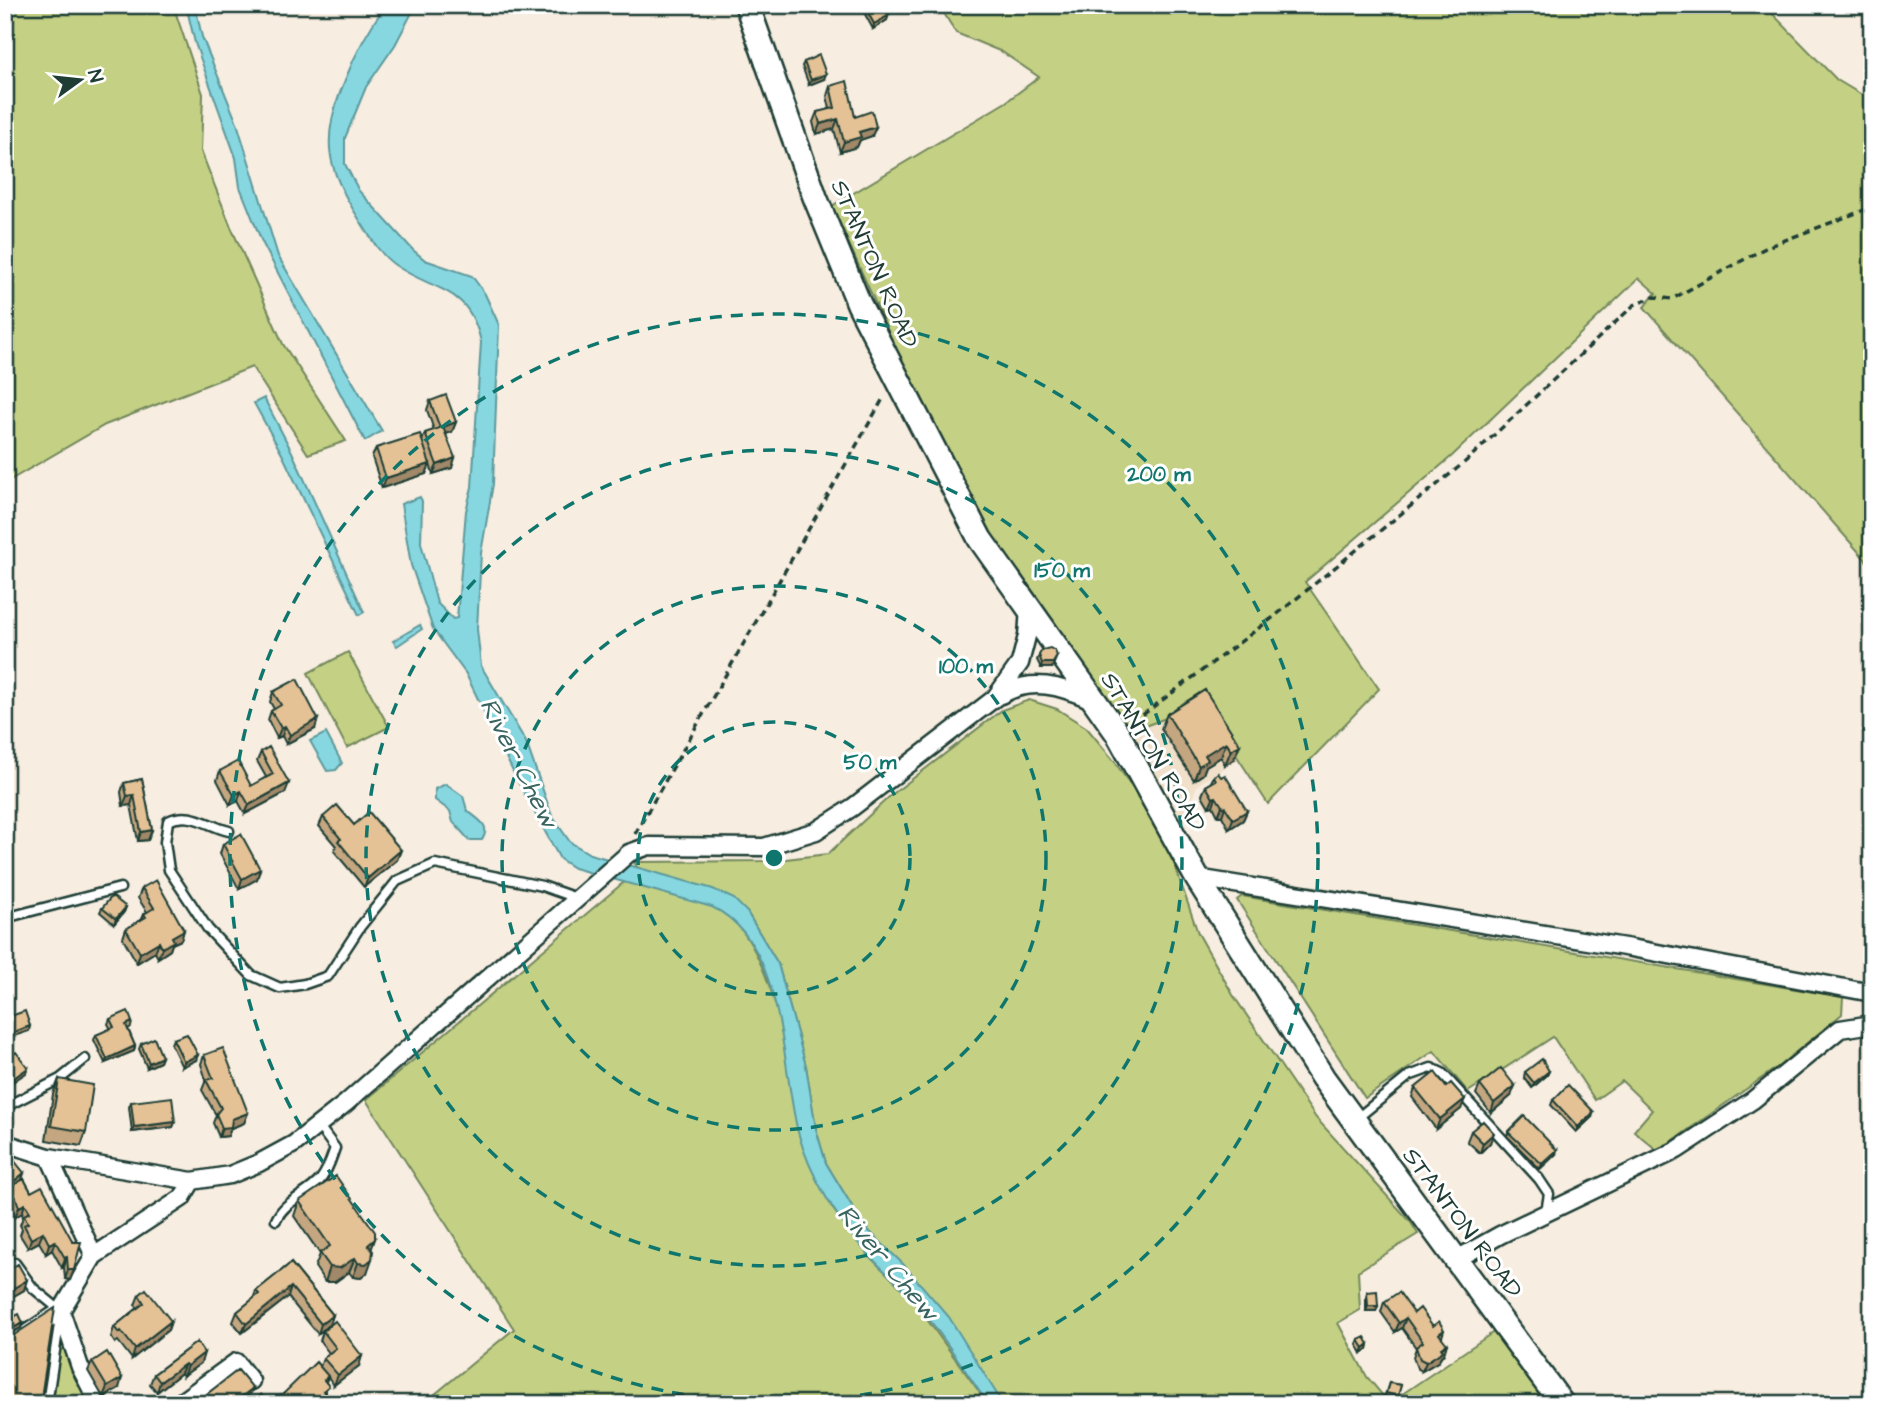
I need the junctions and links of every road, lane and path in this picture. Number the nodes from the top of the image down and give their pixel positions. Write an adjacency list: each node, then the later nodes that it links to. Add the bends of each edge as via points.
1 (747, 5): 3 (main road, STANTON ROAD, via 820,209 859,304)
2 (1872, 207): 7 (path, via 1767,247 1672,299 1654,297 1634,305 1465,462)
3 (901, 387): 4 (main road, STANTON ROAD, via 980,539); 9 (path, via 885,394 635,835)
4 (1029, 608): 5 (street, via 1020,663); 6 (main road, STANTON ROAD)
5 (995, 698): 6 (street, via 1017,685 1038,684 1067,689); 9 (street, via 816,831 764,847 649,846)
6 (1096, 702): 7 (main road, STANTON ROAD)
7 (1118, 734): 10 (main road, STANTON ROAD)
8 (229, 831): 12 (lane, via 191,816 169,821 165,842 169,870 208,929 251,975 280,988 328,975 397,881 435,864)
9 (633, 851): 12 (street)
10 (1197, 878): 14 (street, via 1631,948); 18 (main road, STANTON ROAD)
11 (120, 888): 13 (lane)
12 (585, 895): 19 (street)
13 (5, 918)
14 (1872, 993)
15 (1872, 1024): 23 (street, via 1840,1030 1753,1100 1677,1150)
16 (85, 1059): 17 (lane, via 60,1079)
17 (5, 1107)
18 (1354, 1121): 23 (lane, via 1409,1076 1431,1068 1442,1073 1539,1179 1549,1194); 26 (main road, STANTON ROAD)
19 (318, 1125): 22 (street, via 259,1164 230,1175); 24 (lane, via 335,1148 329,1166 320,1181 283,1207)
20 (5, 1143): 21 (street)
21 (49, 1157): 22 (street); 25 (street)
22 (192, 1181): 25 (street, via 182,1198)
23 (1546, 1213): 26 (street)
24 (276, 1220)
25 (94, 1256): 28 (street)
26 (1457, 1259): 34 (main road, STANTON ROAD)
27 (5, 1269): 28 (lane, via 15,1264 33,1288)
28 (61, 1311): 29 (street); 31 (lane); 32 (street, via 80,1367)
29 (5, 1348)
30 (251, 1381): 33 (street, via 236,1362)
31 (47, 1404)
32 (99, 1404)
33 (178, 1404)
34 (1562, 1404)

